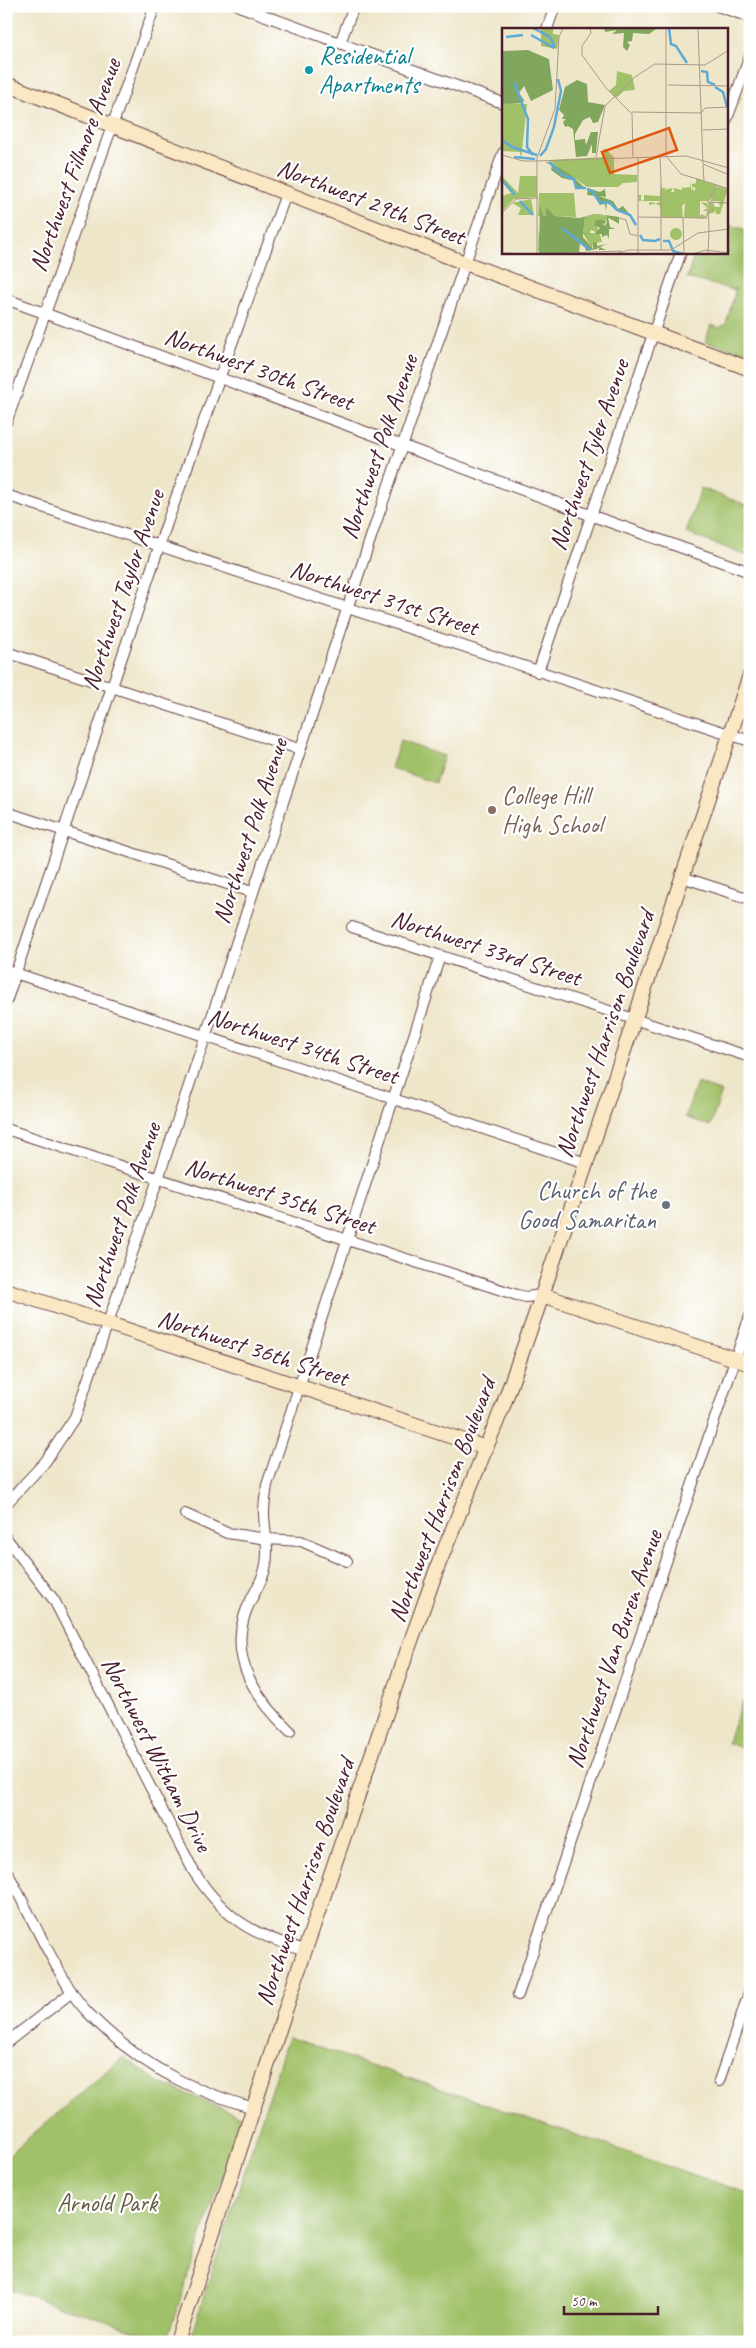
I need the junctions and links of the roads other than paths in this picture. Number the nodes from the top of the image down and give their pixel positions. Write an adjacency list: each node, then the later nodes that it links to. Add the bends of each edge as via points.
1 (155, 6): 13 (street, Northwest Fillmore Avenue)
2 (239, 6): 8 (street)
3 (354, 6): 8 (street)
4 (554, 6): 7 (street)
5 (718, 6): 6 (street)
6 (750, 17)
7 (547, 28)
8 (340, 43): 11 (street)
9 (750, 56): 12 (street)
10 (6, 84): 13 (main road, Northwest 29th Street)
11 (502, 102)
12 (728, 116)
13 (112, 126): 15 (main road, Northwest 29th Street); 19 (street, Northwest Fillmore Avenue)
14 (502, 159): 17 (street, Northwest Polk Avenue)
15 (286, 194): 17 (main road, Northwest 29th Street); 22 (street, Northwest Taylor Avenue)
16 (680, 254): 20 (street, Northwest Tyler Avenue)
17 (465, 263): 20 (main road, Northwest 29th Street); 24 (street, Northwest Polk Avenue)
18 (6, 299): 19 (street, Northwest 30th Street)
19 (45, 313): 22 (street, Northwest 30th Street); 23 (street, Northwest Fillmore Avenue)
20 (652, 334): 21 (main road, Northwest 29th Street); 26 (street, Northwest Tyler Avenue)
21 (750, 369)
22 (219, 377): 24 (street, Northwest 30th Street); 27 (street, Northwest Taylor Avenue)
23 (6, 423)
24 (402, 445): 26 (street, Northwest 30th Street); 29 (street, Northwest Polk Avenue)
25 (6, 495): 27 (street, Northwest 31st Street)
26 (590, 515): 28 (street, Northwest 30th Street); 31 (street, Northwest Tyler Avenue)
27 (160, 547): 29 (street, Northwest 31st Street); 33 (street, Northwest Taylor Avenue)
28 (750, 572)
29 (346, 608): 31 (street, Northwest 31st Street); 36 (street, Northwest Polk Avenue)
30 (6, 652): 33 (street)
31 (538, 672): 34 (street, Northwest 31st Street)
32 (750, 675): 34 (main road, Northwest Harrison Boulevard)
33 (111, 688): 36 (street); 38 (street, Northwest Taylor Avenue)
34 (730, 735): 35 (street, Northwest 31st Street); 39 (main road, Northwest Harrison Boulevard)
35 (750, 741)
36 (300, 749): 40 (street, Northwest Polk Avenue)
37 (6, 812): 38 (street)
38 (64, 831): 40 (street); 44 (street, Northwest Taylor Avenue)
39 (682, 876): 41 (street); 46 (main road, Northwest Harrison Boulevard)
40 (252, 892): 47 (street, Northwest Polk Avenue)
41 (750, 899)
42 (352, 927): 43 (street, Northwest 33rd Street)
43 (440, 956): 46 (street, Northwest 33rd Street); 49 (street)
44 (11, 972): 45 (street, Northwest Taylor Avenue); 47 (street, Northwest 34th Street)
45 (6, 1002)
46 (634, 1019): 48 (street, Northwest 33rd Street); 51 (main road, Northwest Harrison Boulevard)
47 (204, 1036): 49 (street, Northwest 34th Street); 52 (street, Northwest Polk Avenue)
48 (750, 1057)
49 (394, 1099): 51 (street, Northwest 34th Street); 53 (street)
50 (6, 1129): 52 (street, Northwest 35th Street)
51 (586, 1163): 55 (main road, Northwest Harrison Boulevard)
52 (158, 1179): 53 (street, Northwest 35th Street); 57 (street, Northwest Polk Avenue)
53 (346, 1240): 55 (street, Northwest 35th Street, via 517,1295); 60 (street)
54 (6, 1290): 57 (main road, Northwest 36th Street)
55 (542, 1295): 58 (main road); 61 (main road, Northwest Harrison Boulevard)
56 (750, 1316): 58 (street, Northwest Van Buren Avenue)
57 (108, 1324): 60 (main road, Northwest 36th Street); 62 (street, Northwest Polk Avenue, via 75,1417 45,1462)
58 (736, 1360): 59 (main road); 72 (street, Northwest Van Buren Avenue)
59 (750, 1364)
60 (298, 1387): 61 (main road, Northwest 36th Street); 65 (street, via 267,1485 264,1513)
61 (486, 1448): 69 (main road, Northwest Harrison Boulevard, via 433,1580)
62 (6, 1504)
63 (185, 1514): 65 (street, via 227,1533)
64 (6, 1538): 69 (street, Northwest Witham Drive, via 54,1600 194,1872 208,1893 224,1911 255,1932)
65 (267, 1539): 66 (street, via 301,1541); 67 (street, via 265,1570 242,1627 242,1658 252,1687)
66 (347, 1561)
67 (290, 1731)
68 (6, 1870): 71 (street)
69 (305, 1950): 75 (main road, Northwest Harrison Boulevard)
70 (750, 1990): 74 (street)
71 (72, 1992): 73 (street); 75 (street, via 104,2028 152,2067 197,2090)
72 (518, 1995)
73 (6, 2043)
74 (719, 2081)
75 (254, 2108): 76 (main road, Northwest Harrison Boulevard)
76 (177, 2342)

